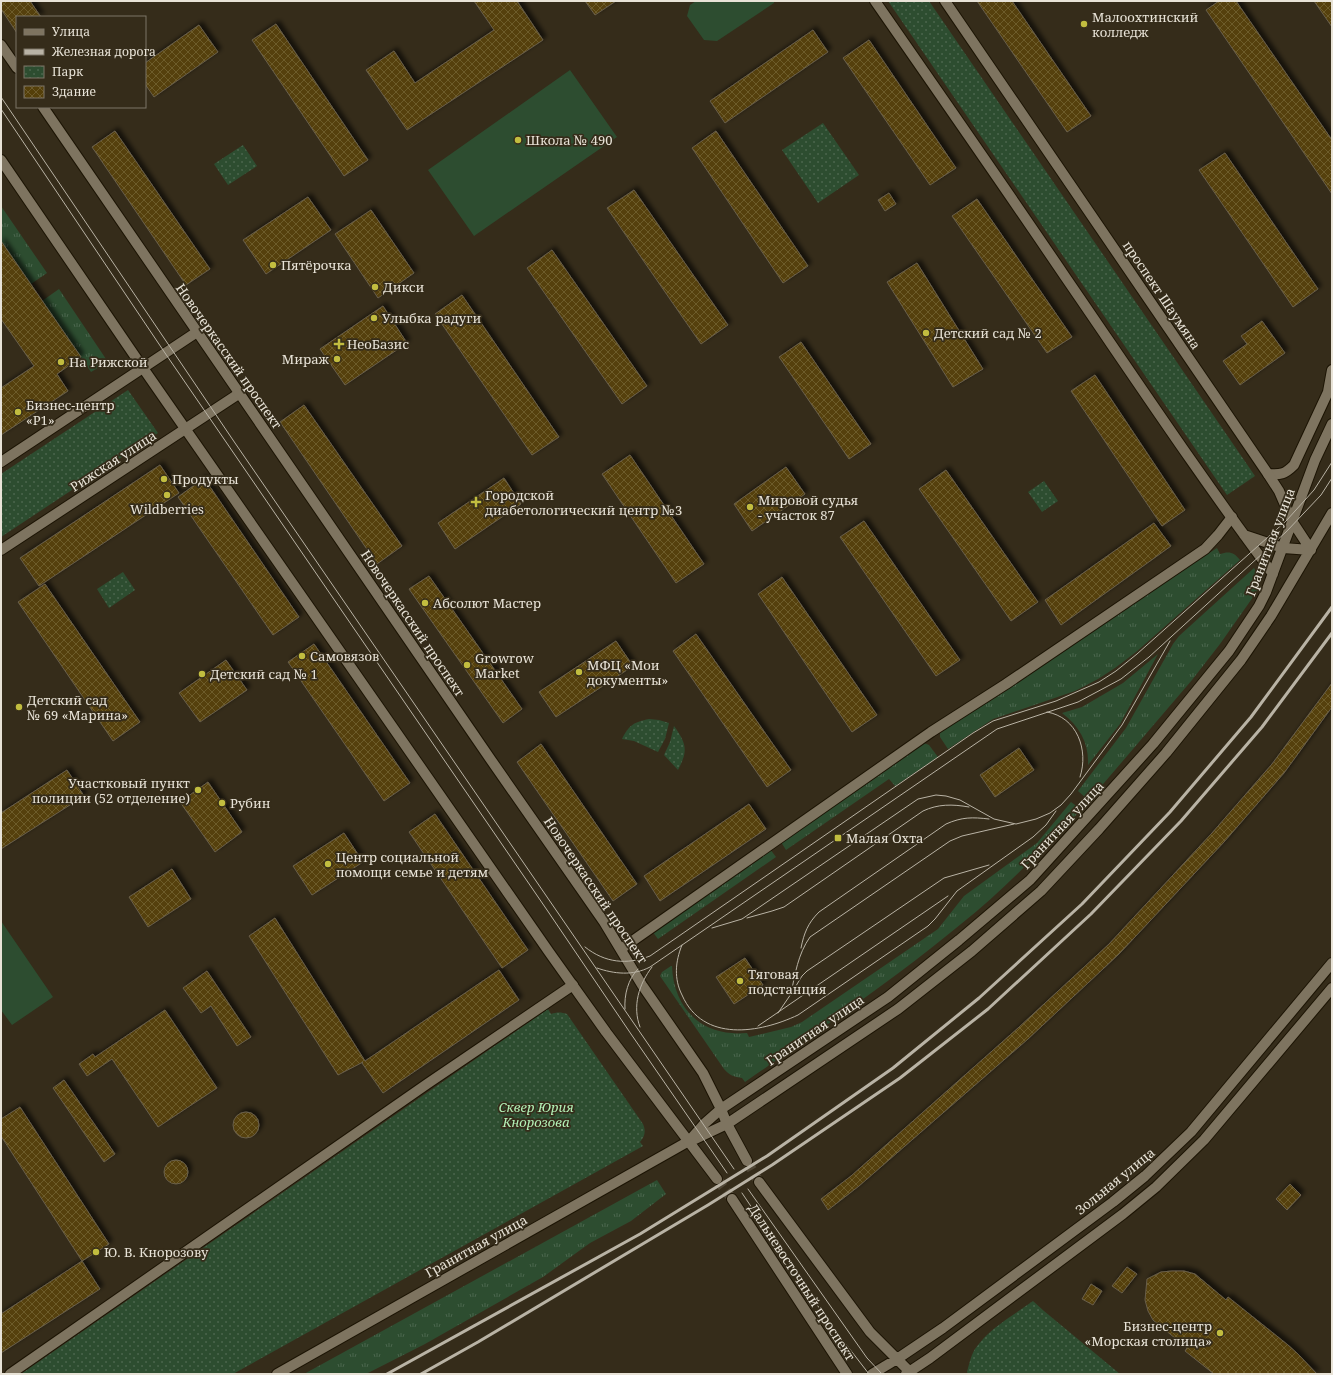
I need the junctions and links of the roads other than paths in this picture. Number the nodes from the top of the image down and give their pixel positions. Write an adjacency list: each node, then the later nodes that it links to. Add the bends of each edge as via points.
1 (875, 1): 17 (street)
2 (945, 1): 15 (street, проспект Шаумяна)
3 (1, 45): 4 (street)
4 (16, 67)
5 (45, 108): 7 (street, Новочеркасский проспект)
6 (1, 160): 8 (street)
7 (197, 332): 8 (street); 10 (street, Новочеркасский проспект)
8 (143, 368): 13 (street); 14 (street)
9 (1332, 370): 11 (street, Гранитная улица)
10 (240, 393): 13 (street, Рижская улица); 24 (street, Новочеркасский проспект)
11 (1330, 393): 15 (street, Гранитная улица, via 1294,465 1287,473)
12 (1332, 424): 18 (street, Гранитная улица)
13 (186, 429): 21 (street, Рижская улица); 26 (street)
14 (1, 462)
15 (1268, 474): 18 (street, проспект Шаумяна)
16 (1332, 513): 22 (street, Гранитная улица)
17 (1232, 517): 19 (street); 24 (street, via 1205,548 931,732)
18 (1292, 521): 20 (street, Гранитная улица); 22 (street, проспект Шаумяна)
19 (1244, 535): 20 (street); 23 (street)
20 (1282, 548): 22 (street); 23 (street, Гранитная улица)
21 (1, 550)
22 (1311, 550): 29 (street, Гранитная улица, via 1272,616 1241,660 1166,753 1041,891 972,951 898,1009)
23 (1273, 574): 28 (street, Гранитная улица, via 1259,606 1229,651 1153,744 1030,880 888,996)
24 (621, 949): 28 (street, Новочеркасский проспект, via 702,1074)
25 (1332, 963): 35 (street, Зольная улица, via 1191,1132 1145,1176 944,1328)
26 (573, 985): 30 (street); 37 (street, via 426,1084)
27 (1332, 988): 36 (street, via 1204,1140 1156,1187)
28 (721, 1109): 29 (street, Новочеркасский проспект); 30 (street, Гранитная улица)
29 (727, 1124): 30 (street, Гранитная улица); 31 (street, Новочеркасский проспект)
30 (689, 1142): 32 (street); 38 (street, Гранитная улица)
31 (747, 1161)
32 (717, 1179)
33 (760, 1184): 35 (street, Дальневосточный проспект, via 870,1332)
34 (733, 1202): 39 (street, Дальневосточный проспект)
35 (897, 1359): 36 (street, Дальневосточный проспект); 40 (street, Зольная улица)
36 (909, 1373)
37 (10, 1374)
38 (277, 1374)
39 (847, 1374)
40 (872, 1374)

